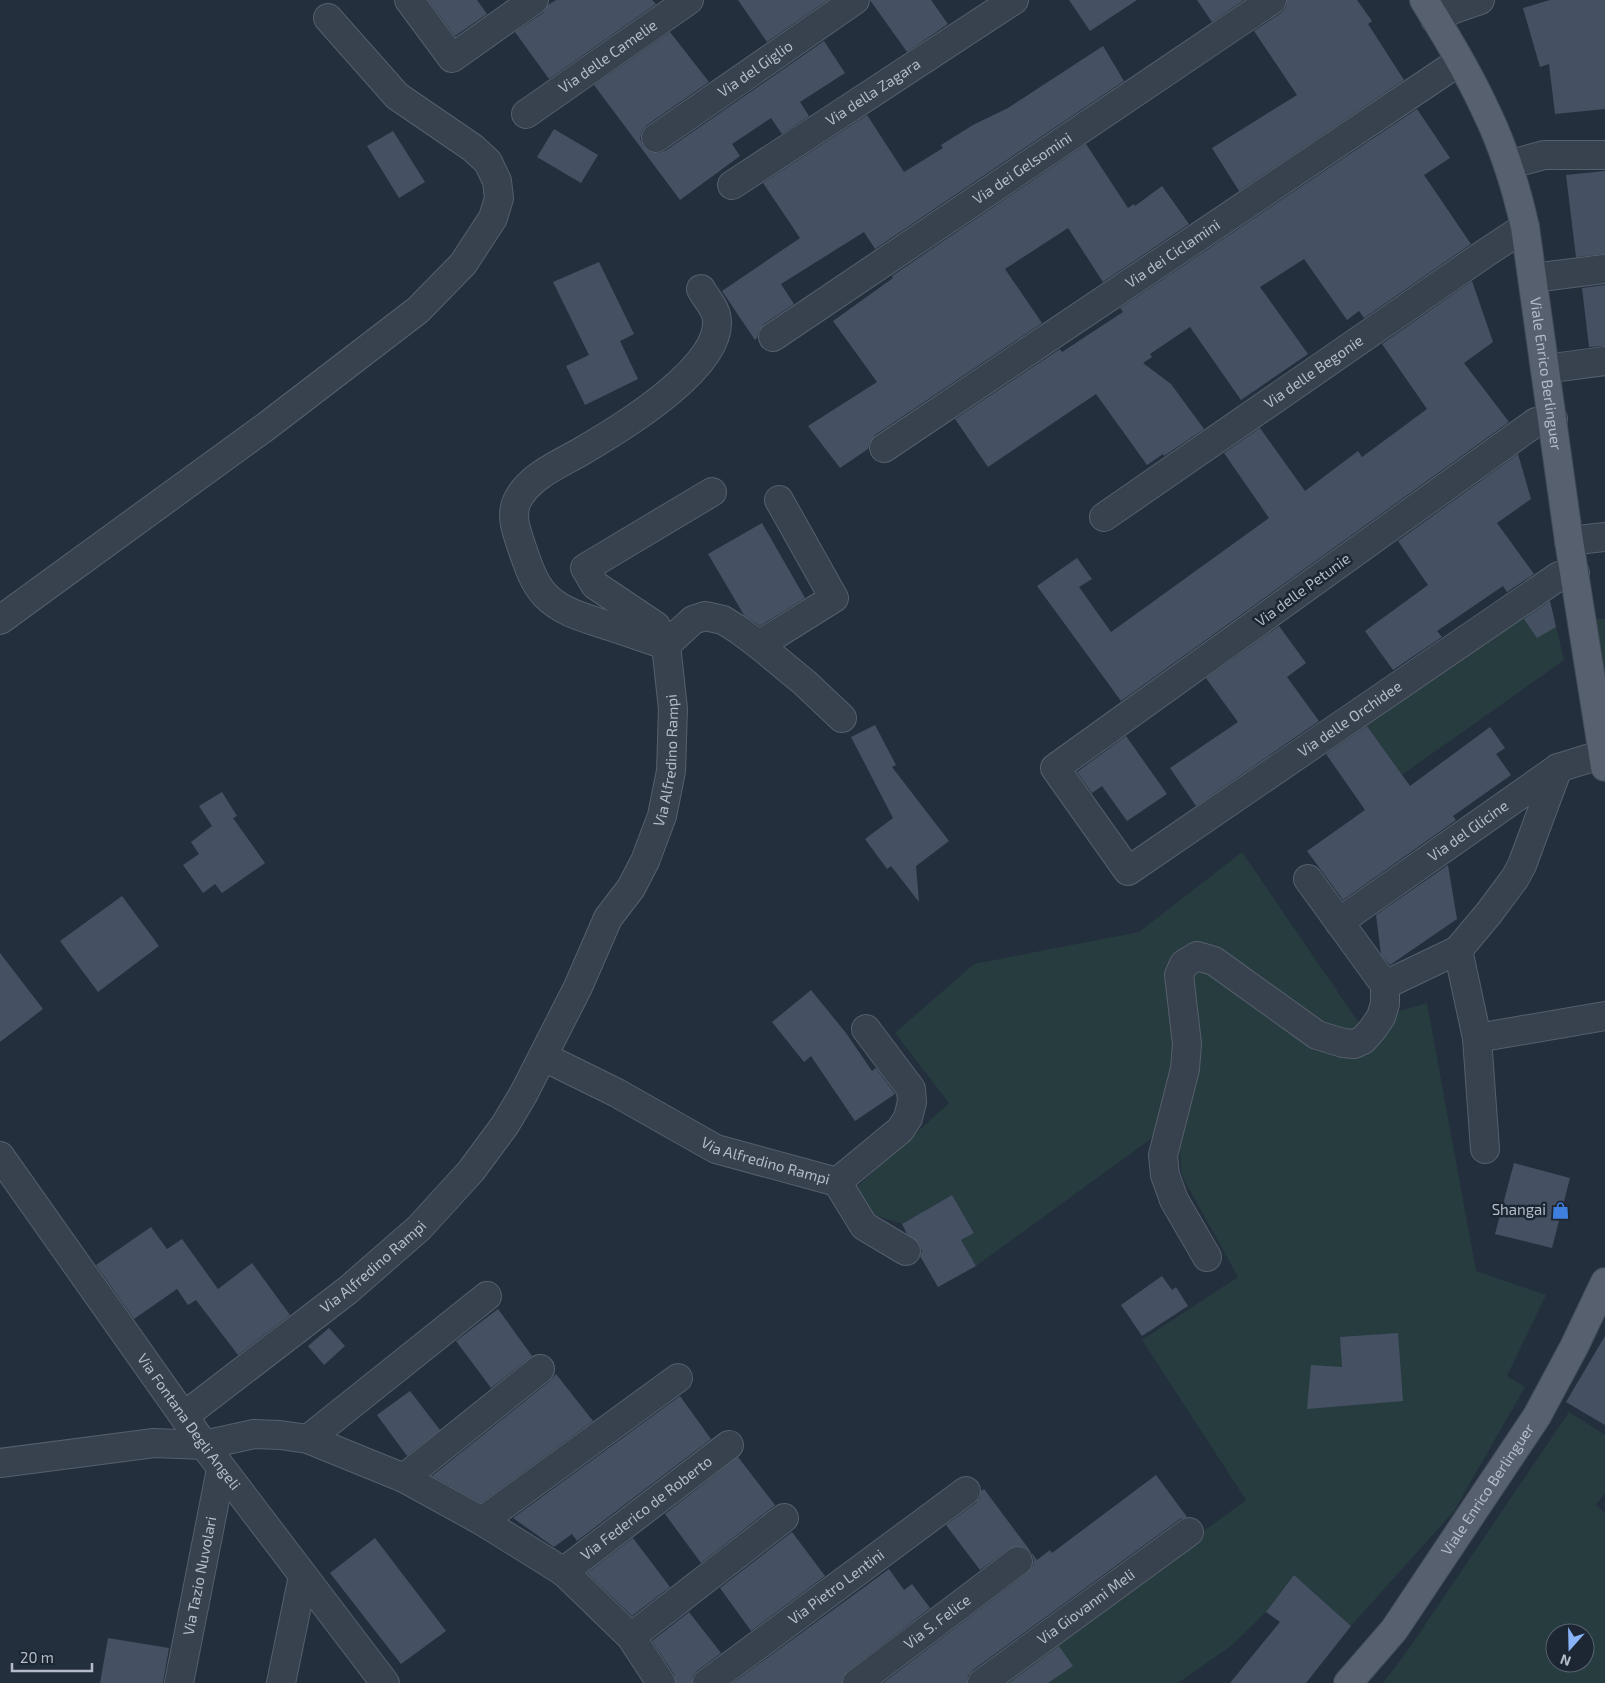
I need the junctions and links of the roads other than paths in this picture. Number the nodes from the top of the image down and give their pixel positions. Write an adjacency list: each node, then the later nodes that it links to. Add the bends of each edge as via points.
1 (409, 0): 2 (street, via 452,58)
2 (534, 0)
3 (688, 0): 11 (street, Via delle Camelie)
4 (855, 0): 12 (street, Via del Giglio)
5 (1014, 0): 15 (street, Via della Zagara)
6 (1272, 0): 20 (street, Via dei Gelsomini)
7 (1480, 0): 8 (street, via 1454,9)
8 (1430, 10): 10 (main road, Viale Enrico Berlinguer)
9 (328, 18): 31 (street, via 397,96 473,148 488,162 497,181 499,198 493,218 463,264 418,310 268,425)
10 (1460, 61): 14 (main road, Viale Enrico Berlinguer, via 1486,111); 24 (street, Via dei Ciclamini)
11 (526, 114)
12 (656, 138)
13 (1605, 155): 14 (street, via 1544,155)
14 (1508, 165): 16 (main road, Viale Enrico Berlinguer)
15 (732, 185)
16 (1525, 227): 18 (main road, Viale Enrico Berlinguer); 27 (street, Via delle Begonie)
17 (1605, 269): 18 (street)
18 (1533, 278): 22 (main road, Viale Enrico Berlinguer)
19 (700, 289): 32 (street, via 716,314 715,336 704,358 638,417 531,483 520,495 514,510 518,537 532,574 544,594 557,606)
20 (773, 337)
21 (1605, 361): 22 (street)
22 (1545, 369): 23 (main road, Viale Enrico Berlinguer)
23 (1552, 419): 29 (main road, Viale Enrico Berlinguer); 38 (street, Via delle Petunie, via 1536,422 1055,768)
24 (884, 448)
25 (712, 492): 32 (street, via 585,568 595,586 656,626)
26 (779, 500): 33 (street, via 834,598)
27 (1104, 517)
28 (1605, 537): 29 (street)
29 (1570, 541): 30 (main road, Viale Enrico Berlinguer)
30 (1575, 573): 34 (main road, Viale Enrico Berlinguer); 38 (street, Via delle Orchidee, via 1559,576)
31 (0, 620)
32 (666, 645): 33 (street, via 693,620 705,616 723,620); 46 (street, Via Alfredino Rampi, via 673,709 671,771 662,816 631,888 608,918)
33 (759, 645): 35 (street)
34 (1601, 709): 36 (main road, Viale Enrico Berlinguer)
35 (842, 718)
36 (1604, 761): 37 (street, Via del Glicine)
37 (1558, 768): 40 (street, Via del Glicine); 41 (street, via 1515,878)
38 (1128, 871)
39 (1308, 880): 40 (street)
40 (1339, 922): 42 (street)
41 (1458, 950): 42 (street); 45 (street)
42 (1385, 985): 51 (street, via 1385,1004 1372,1030 1363,1040 1354,1044 1343,1043 1317,1035 1214,961 1197,956 1184,964 1179,975 1187,1044 1185,1069 1163,1155 1165,1174 1174,1200)
43 (1605, 1016): 45 (street)
44 (866, 1029): 49 (street, Via Alfredino Rampi, via 911,1089 912,1102 908,1118 900,1130)
45 (1477, 1038): 47 (street)
46 (544, 1058): 49 (street, Via Alfredino Rampi, via 616,1093 716,1149); 56 (street, Via Alfredino Rampi, via 505,1125 471,1172 419,1228 348,1290)
47 (1485, 1149)
48 (0, 1156): 56 (street, Via Fontana Degli Angeli)
49 (837, 1182): 50 (street, via 864,1226)
50 (906, 1251)
51 (1207, 1257)
52 (1605, 1282): 78 (main road, Viale Enrico Berlinguer, via 1536,1416 1394,1630)
53 (487, 1296): 57 (street)
54 (540, 1369): 62 (street)
55 (678, 1378): 65 (street)
56 (184, 1416): 58 (street, Via Fontana Degli Angeli)
57 (308, 1439): 58 (street, via 254,1434); 62 (street)
58 (204, 1445): 60 (street, via 154,1443); 61 (street, Via Fontana Degli Angeli)
59 (729, 1445): 68 (street, Via Federico de Roberto)
60 (0, 1463)
61 (221, 1469): 69 (street, Via Fontana Degli Angeli); 71 (street, Via Tazio Nuvolari)
62 (404, 1478): 65 (street)
63 (966, 1491): 75 (street, Via Pietro Lentini)
64 (784, 1518): 70 (street)
65 (482, 1521): 68 (street)
66 (1189, 1532): 77 (street, Via Giovanni Meli)
67 (1018, 1561): 76 (street, Via S. Felice)
68 (563, 1572): 70 (street)
69 (303, 1576): 72 (street); 73 (street, Via Fontana Degli Angeli)
70 (630, 1636): 74 (street)
71 (179, 1683)
72 (281, 1683)
73 (385, 1683)
74 (661, 1683)
75 (707, 1683)
76 (857, 1683)
77 (982, 1683)
78 (1348, 1683)

